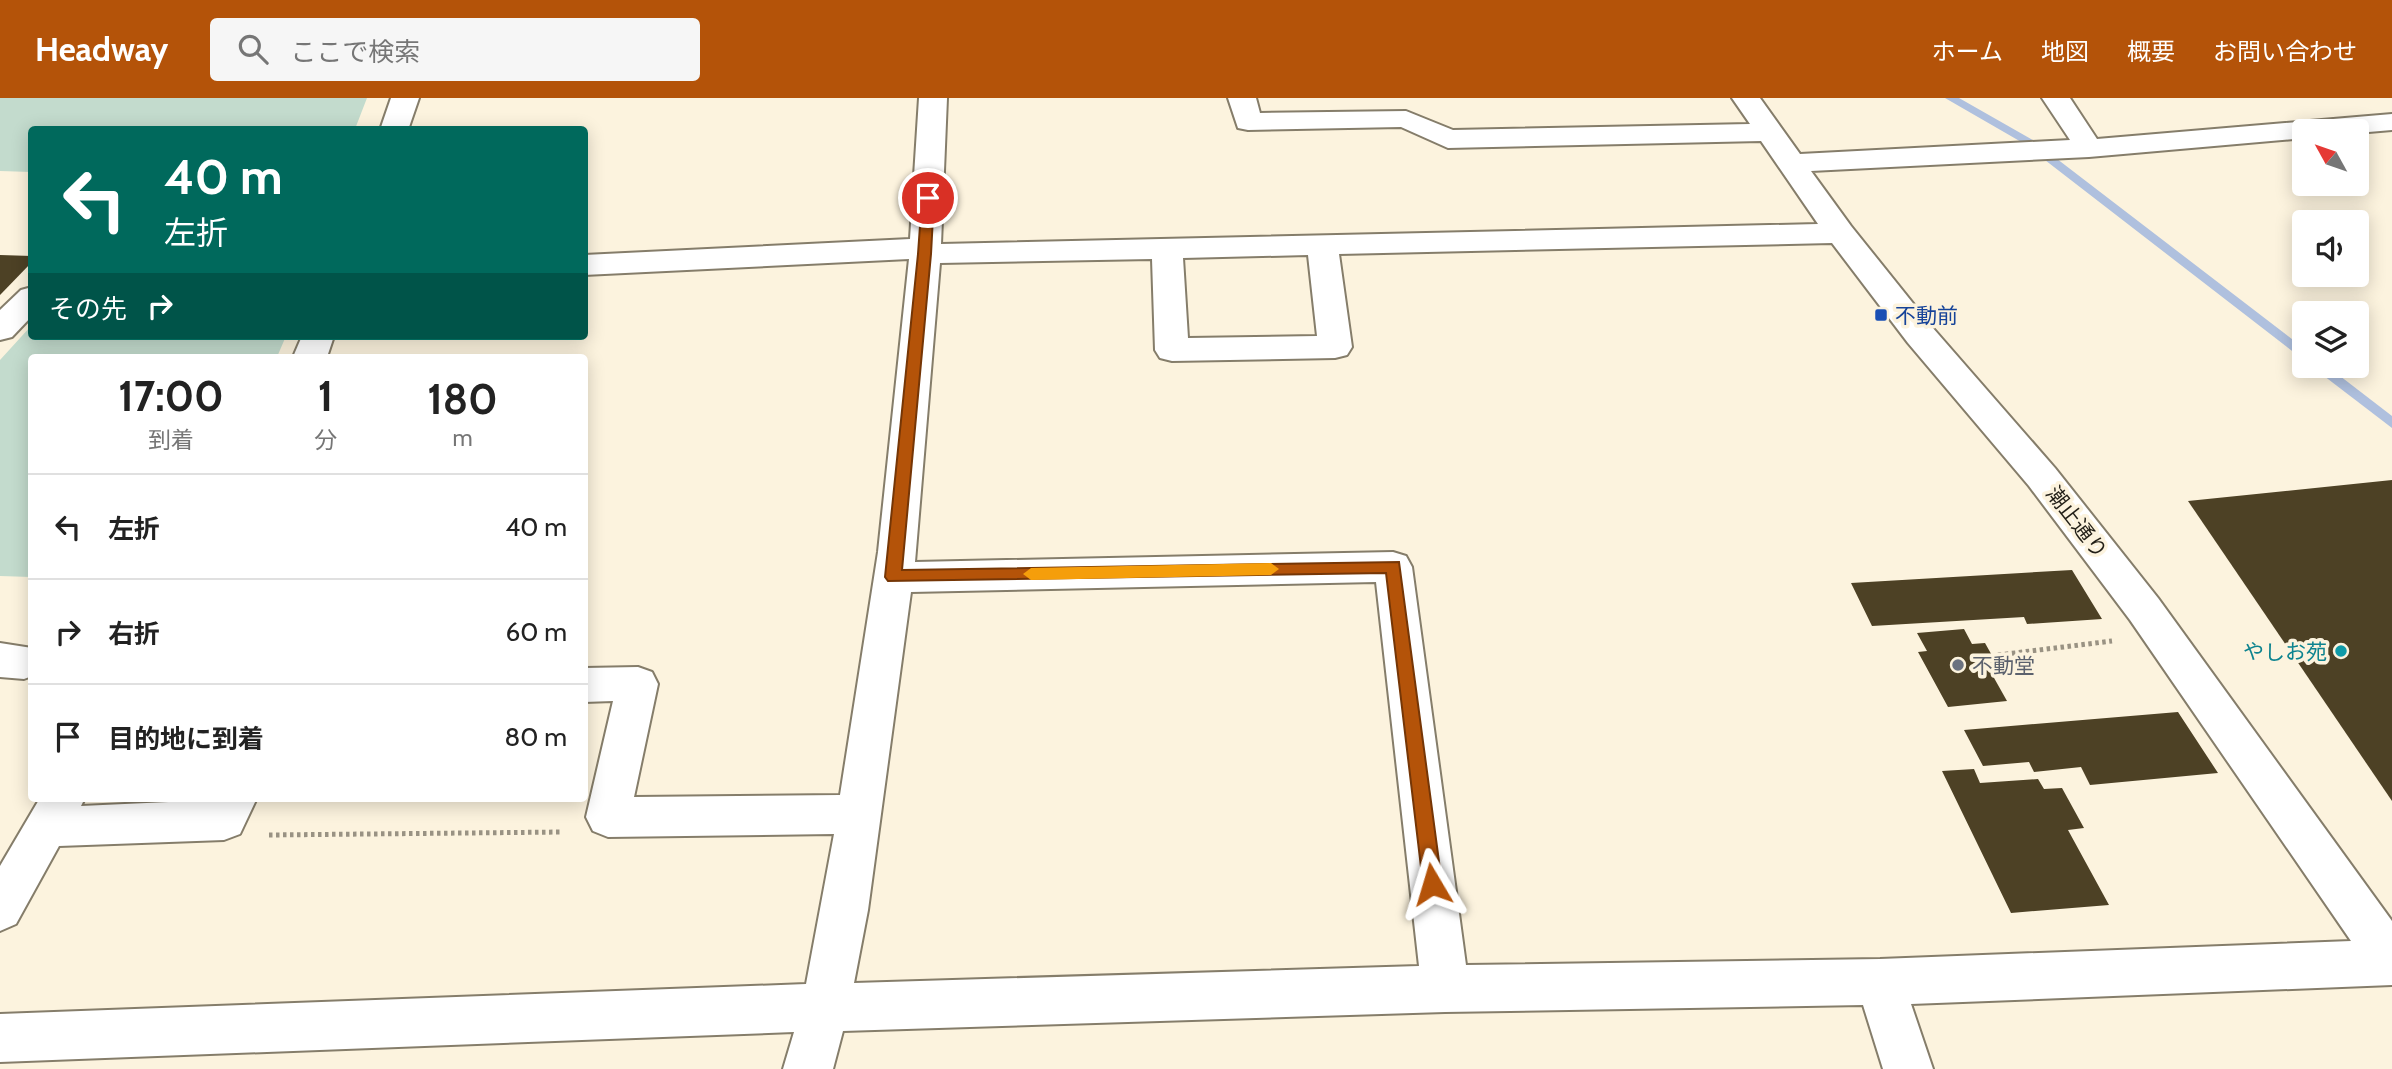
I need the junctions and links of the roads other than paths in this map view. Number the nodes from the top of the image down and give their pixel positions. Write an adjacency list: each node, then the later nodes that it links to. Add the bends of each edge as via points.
1 (405, 98): 7 (street)
2 (933, 98): 14 (street)
3 (1242, 98): 8 (street, via 1248,122 1406,119 1448,139)
4 (1746, 98): 8 (street, 潮止通り)
5 (2056, 98): 9 (street)
6 (2392, 122): 9 (street)
7 (395, 126)
8 (1768, 132): 10 (street, 潮止通り)
9 (2090, 148): 10 (street)
10 (1793, 163): 11 (street, 潮止通り)
11 (1840, 233): 12 (street); 24 (street, 潮止通り, via 2042,477 2162,635)
12 (1322, 245): 13 (street); 13 (street, via 1335,348 1172,350)
13 (1167, 248): 14 (street)
14 (925, 251): 15 (street); 18 (street)
15 (588, 265)
16 (28, 300): 17 (street)
17 (0, 329)
18 (893, 577): 22 (street); 26 (street, via 1393,567)
19 (588, 685): 22 (street, via 639,684 608,817)
20 (229, 809): 21 (street)
21 (55, 812): 23 (street)
22 (858, 814): 27 (street)
23 (0, 909)
24 (2392, 961): 25 (street)
25 (1880, 982): 26 (street); 30 (street)
26 (1445, 989): 27 (street)
27 (825, 1009): 28 (street); 29 (street)
28 (0, 1038)
29 (808, 1069)
30 (1908, 1069)

